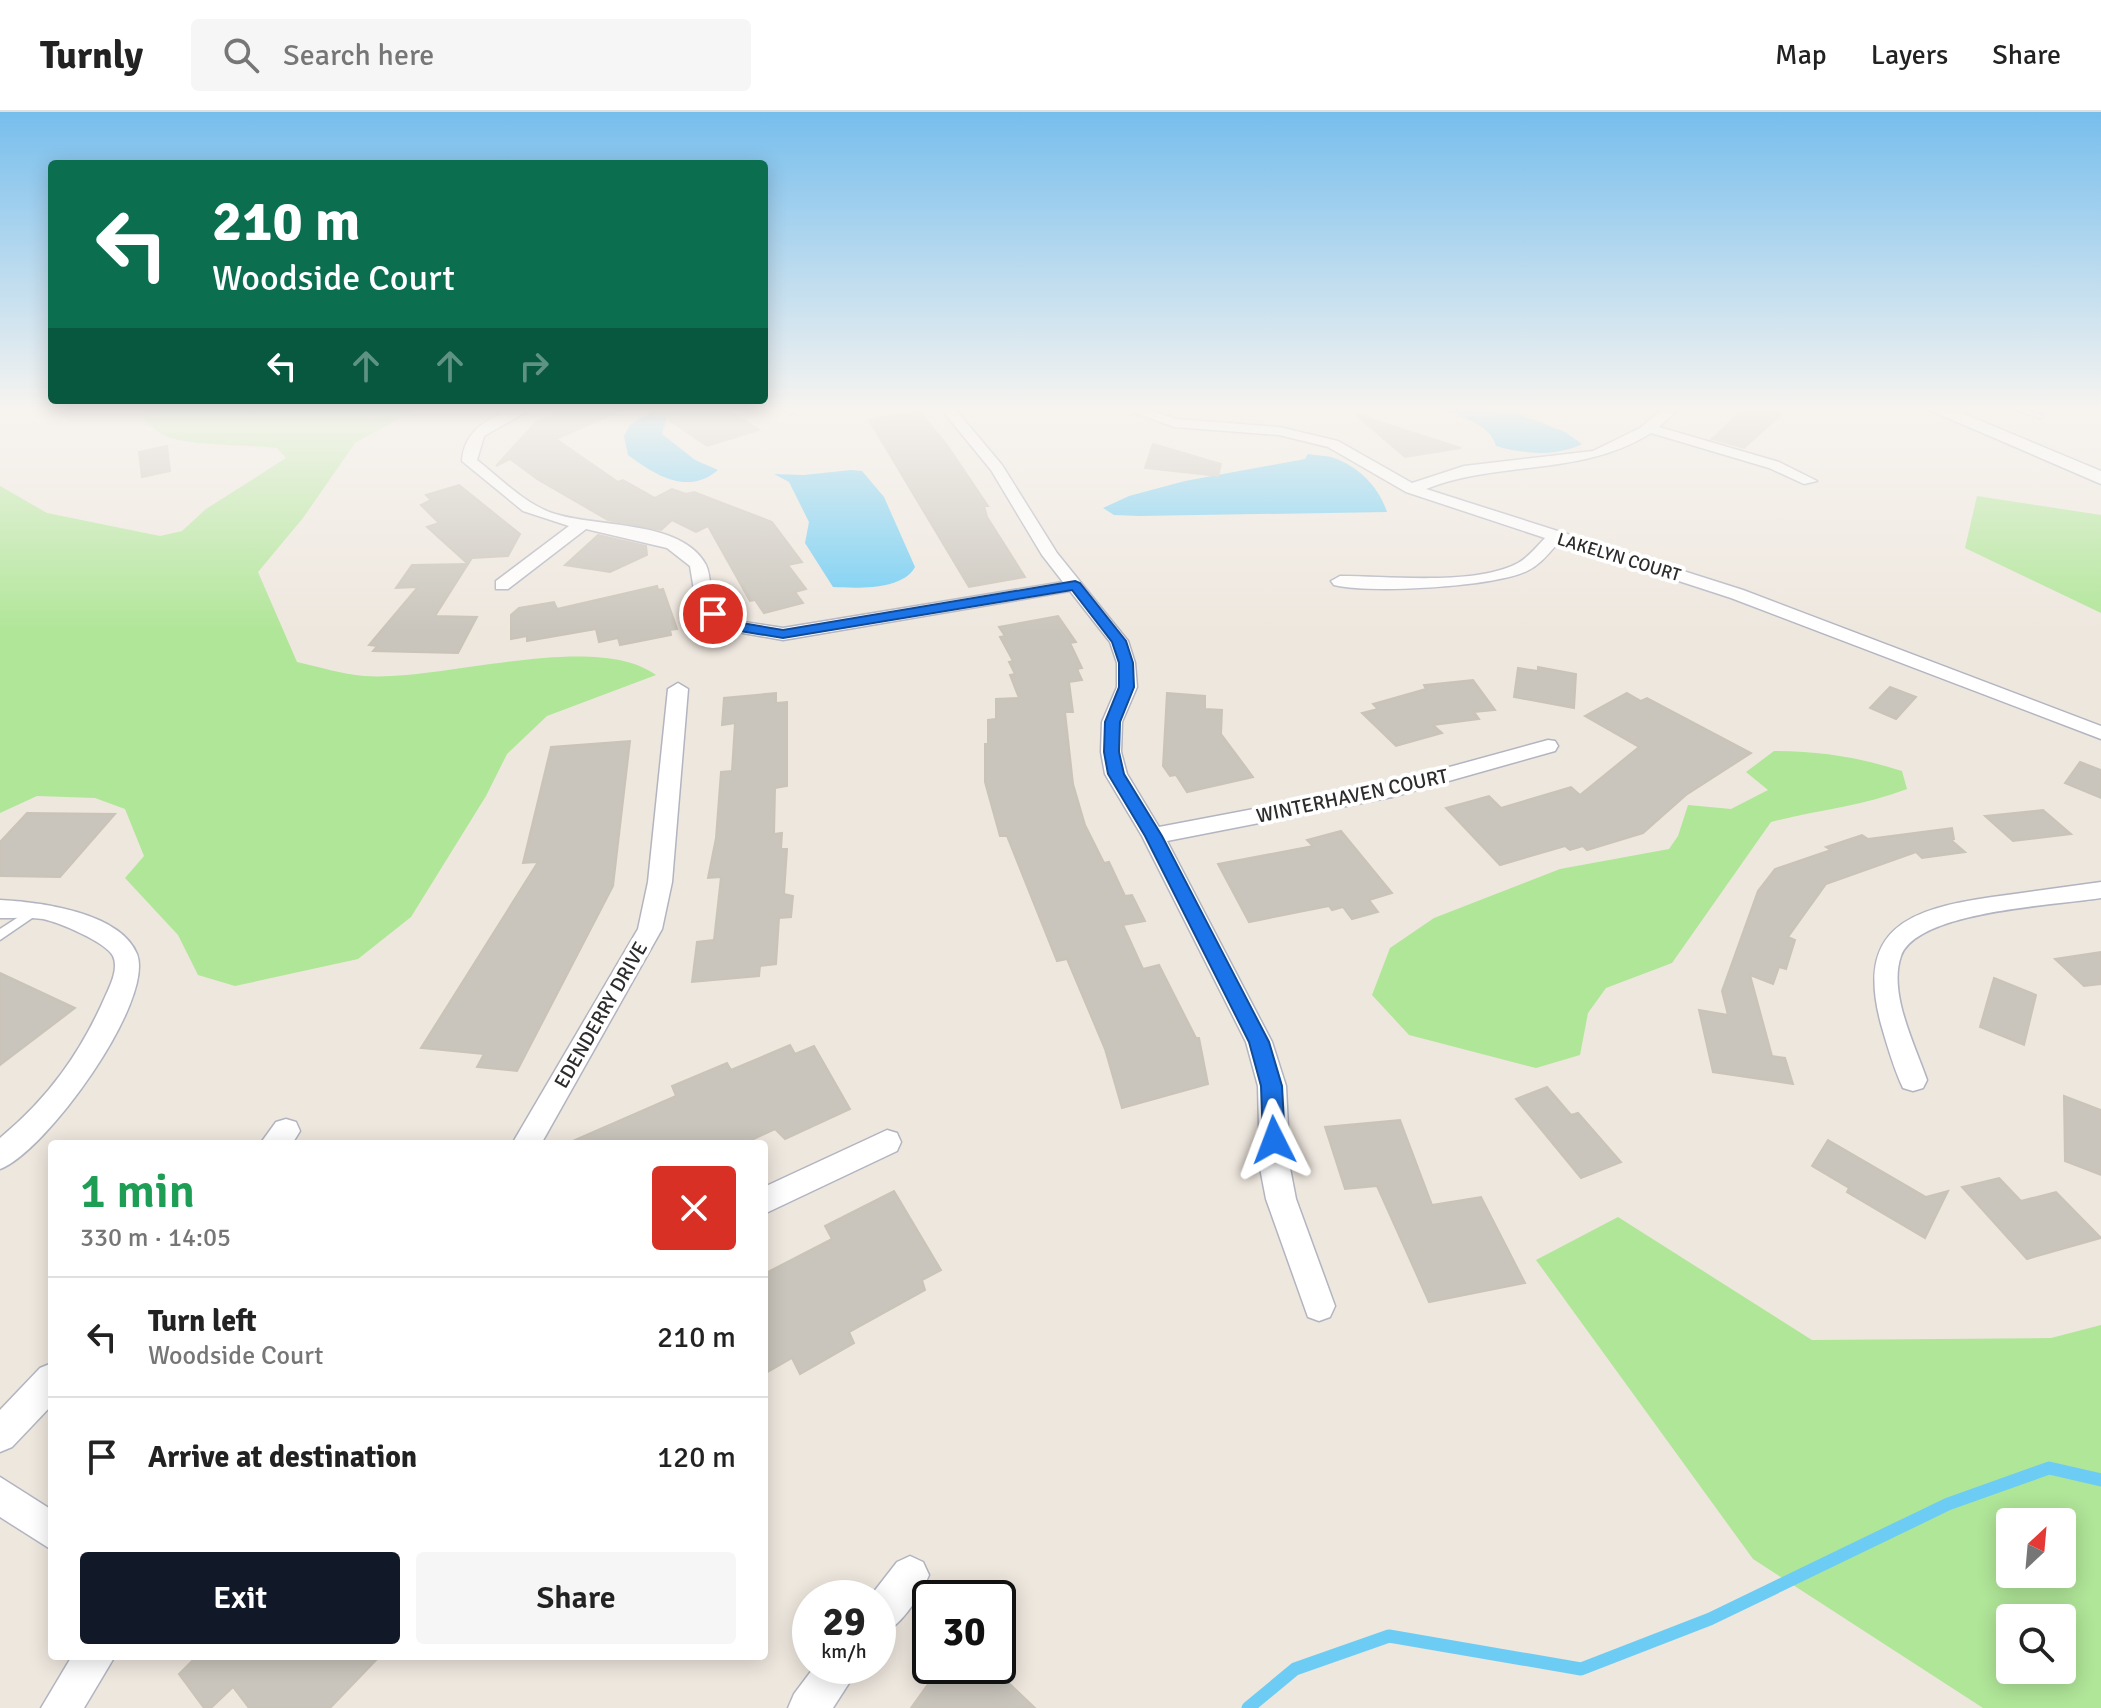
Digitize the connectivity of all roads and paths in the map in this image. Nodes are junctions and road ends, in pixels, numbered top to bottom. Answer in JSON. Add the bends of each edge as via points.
{"nodes":[{"id":1,"x":498,"y":483,"type":"edge"},
{"id":2,"x":1006,"y":483,"type":"edge"},
{"id":3,"x":1401,"y":483,"type":"edge"},
{"id":4,"x":1427,"y":483,"type":"edge"},
{"id":5,"x":1411,"y":489,"type":"junction"},
{"id":6,"x":581,"y":525,"type":"junction"},
{"id":7,"x":1555,"y":537,"type":"junction"},
{"id":8,"x":1340,"y":581,"type":"dead end"},
{"id":9,"x":502,"y":585,"type":"dead end"},
{"id":10,"x":1075,"y":585,"type":"junction"},
{"id":11,"x":678,"y":689,"type":"dead end"},
{"id":12,"x":2101,"y":733,"type":"edge"},
{"id":13,"x":1548,"y":746,"type":"dead end"},
{"id":14,"x":1153,"y":836,"type":"junction"},
{"id":15,"x":2101,"y":890,"type":"edge"},
{"id":16,"x":0,"y":909,"type":"edge"},
{"id":17,"x":34,"y":911,"type":"junction"},
{"id":18,"x":0,"y":935,"type":"edge"},
{"id":19,"x":1913,"y":1080,"type":"dead end"},
{"id":20,"x":528,"y":1140,"type":"edge"},
{"id":21,"x":887,"y":1142,"type":"dead end"},
{"id":22,"x":0,"y":1156,"type":"edge"},
{"id":23,"x":768,"y":1199,"type":"edge"},
{"id":24,"x":1319,"y":1306,"type":"dead end"},
{"id":25,"x":48,"y":1384,"type":"edge"},
{"id":26,"x":0,"y":1435,"type":"edge"},
{"id":27,"x":0,"y":1495,"type":"edge"},
{"id":28,"x":48,"y":1529,"type":"edge"},
{"id":29,"x":910,"y":1575,"type":"dead end"},
{"id":30,"x":896,"y":1593,"type":"edge"},
{"id":31,"x":92,"y":1660,"type":"edge"},
{"id":32,"x":826,"y":1684,"type":"edge"},
{"id":33,"x":61,"y":1708,"type":"edge"},
{"id":34,"x":808,"y":1708,"type":"edge"}],
"edges":[{"from":1,"to":6,"type":"street","via":[[529,508]]},
{"from":2,"to":10,"type":"street"},
{"from":3,"to":5,"type":"street","name":"LAKELYN COURT"},
{"from":4,"to":5,"type":"street"},
{"from":5,"to":7,"type":"street","name":"LAKELYN COURT"},
{"from":6,"to":9,"type":"street"},
{"from":6,"to":10,"type":"street","via":[[660,538],[683,548],[698,566],[703,604],[732,626],[783,634]]},
{"from":7,"to":8,"type":"street","via":[[1532,561],[1507,573]]},
{"from":7,"to":12,"type":"street","name":"LAKELYN COURT","via":[[1737,594]]},
{"from":10,"to":14,"type":"street","via":[[1119,641],[1126,663],[1127,687],[1112,722],[1111,752],[1116,774]]},
{"from":11,"to":20,"type":"street","name":"EDENDERRY DRIVE","via":[[660,882],[650,929]]},
{"from":13,"to":14,"type":"street","name":"WINTERHAVEN COURT","via":[[1392,790]]},
{"from":14,"to":24,"type":"street","via":[[1259,1042],[1272,1086],[1281,1199]]},
{"from":15,"to":19,"type":"street","via":[[1924,917],[1899,935],[1883,971]]},
{"from":16,"to":17,"type":"street"},
{"from":17,"to":18,"type":"lane"},
{"from":17,"to":22,"type":"street","via":[[48,911],[105,936],[123,948],[129,968],[97,1049],[78,1078]]},
{"from":21,"to":23,"type":"street"},
{"from":25,"to":26,"type":"street"},
{"from":27,"to":28,"type":"street"},
{"from":29,"to":30,"type":"street"},
{"from":31,"to":33,"type":"street"},
{"from":32,"to":34,"type":"street"}]}
